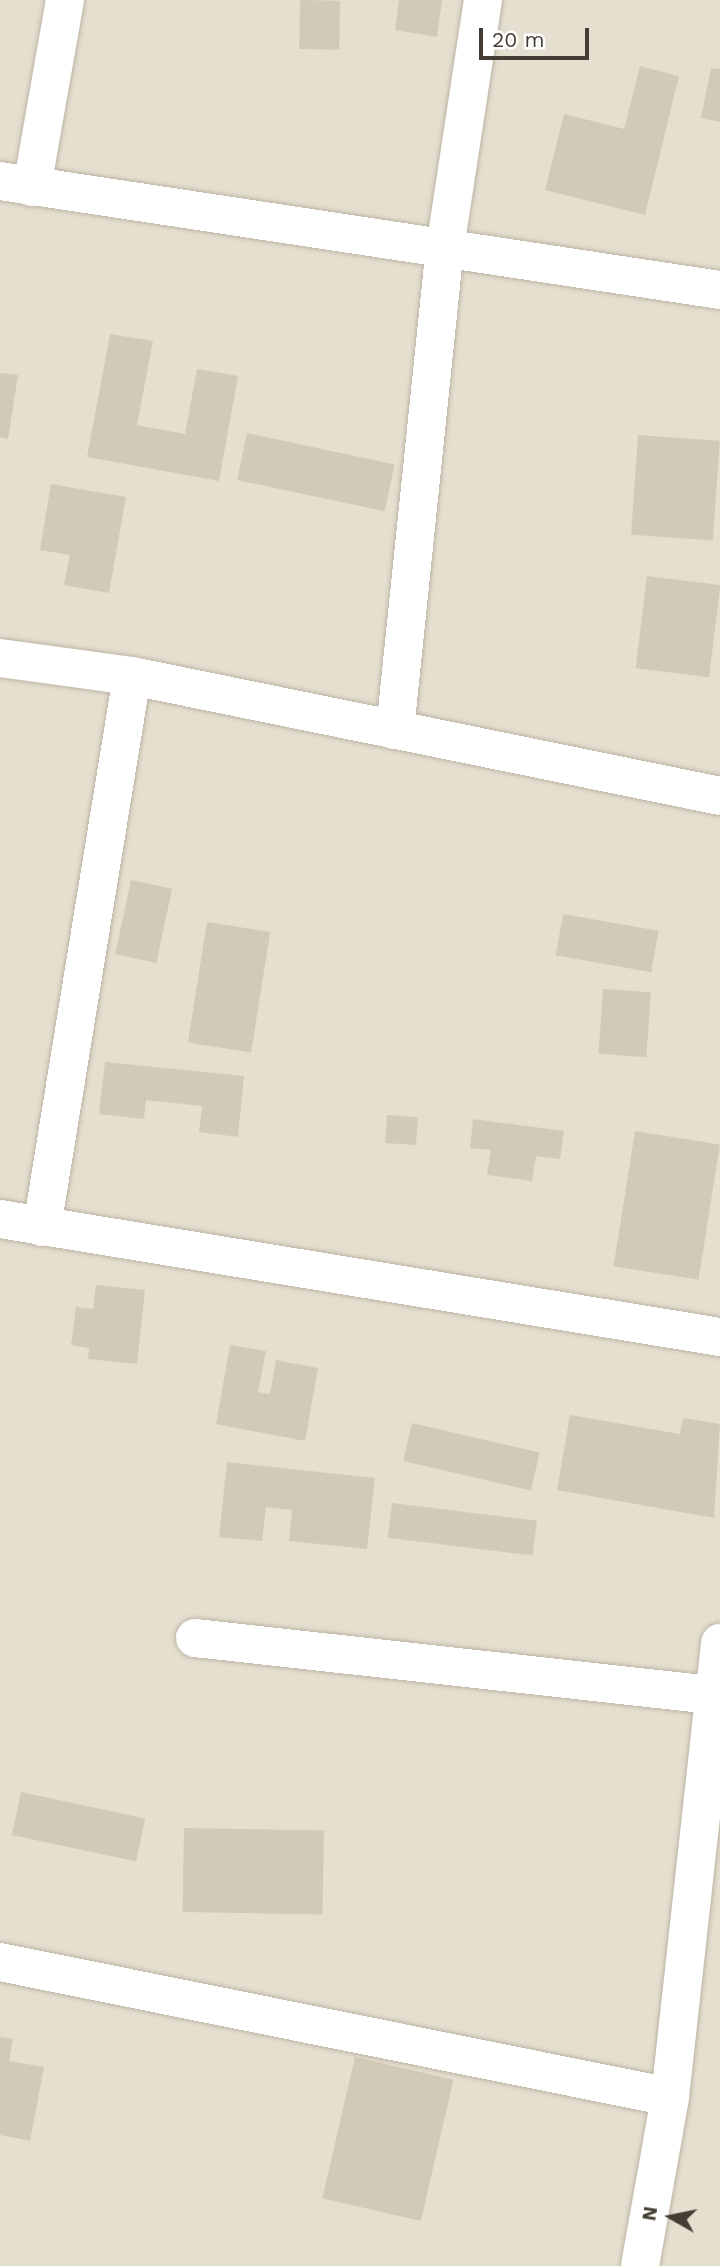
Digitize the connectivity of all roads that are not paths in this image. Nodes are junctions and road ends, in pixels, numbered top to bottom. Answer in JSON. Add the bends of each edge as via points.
{"nodes":[{"id":1,"x":65,"y":0,"type":"edge"},
{"id":2,"x":483,"y":0,"type":"edge"},
{"id":3,"x":16,"y":184,"type":"edge"},
{"id":4,"x":445,"y":248,"type":"junction"},
{"id":5,"x":720,"y":290,"type":"edge"},
{"id":6,"x":0,"y":657,"type":"edge"},
{"id":7,"x":132,"y":676,"type":"junction"},
{"id":8,"x":395,"y":730,"type":"junction"},
{"id":9,"x":720,"y":796,"type":"edge"},
{"id":10,"x":0,"y":1220,"type":"edge"},
{"id":11,"x":43,"y":1227,"type":"junction"},
{"id":12,"x":720,"y":1337,"type":"edge"},
{"id":13,"x":195,"y":1638,"type":"dead end"},
{"id":14,"x":720,"y":1643,"type":"edge"},
{"id":15,"x":711,"y":1695,"type":"junction"},
{"id":16,"x":0,"y":1962,"type":"edge"},
{"id":17,"x":670,"y":2097,"type":"junction"},
{"id":18,"x":640,"y":2266,"type":"edge"}],
"edges":[{"from":1,"to":3,"type":"street"},
{"from":2,"to":4,"type":"street"},
{"from":3,"to":4,"type":"street"},
{"from":4,"to":5,"type":"street"},
{"from":4,"to":8,"type":"street"},
{"from":6,"to":7,"type":"street"},
{"from":7,"to":8,"type":"street"},
{"from":7,"to":11,"type":"street"},
{"from":8,"to":9,"type":"street"},
{"from":10,"to":11,"type":"street"},
{"from":11,"to":12,"type":"street"},
{"from":13,"to":15,"type":"street"},
{"from":14,"to":15,"type":"street"},
{"from":15,"to":17,"type":"street"},
{"from":16,"to":17,"type":"street"},
{"from":17,"to":18,"type":"street"}]}
